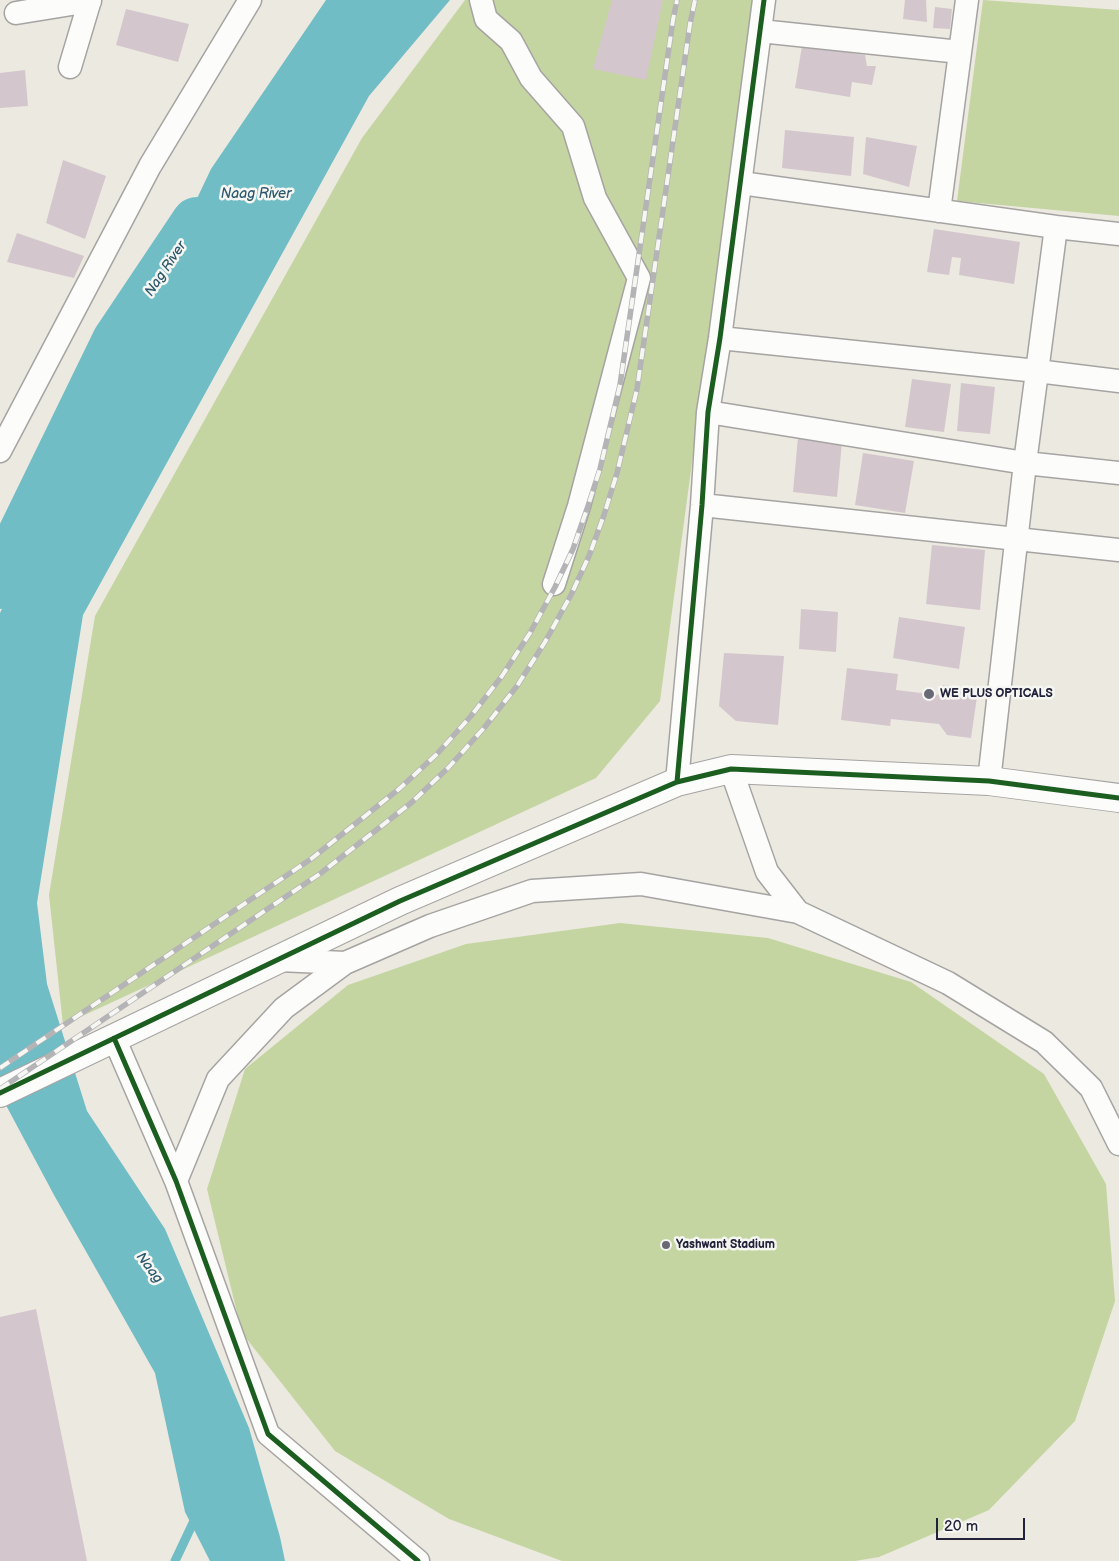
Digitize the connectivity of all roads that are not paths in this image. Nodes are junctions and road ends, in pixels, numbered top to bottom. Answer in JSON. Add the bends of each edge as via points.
{"nodes":[{"id":1,"x":90,"y":0,"type":"edge"},
{"id":2,"x":250,"y":0,"type":"edge"},
{"id":3,"x":481,"y":0,"type":"edge"},
{"id":4,"x":764,"y":0,"type":"edge"},
{"id":5,"x":967,"y":0,"type":"edge"},
{"id":6,"x":16,"y":14,"type":"dead end"},
{"id":7,"x":760,"y":31,"type":"junction"},
{"id":8,"x":960,"y":52,"type":"junction"},
{"id":9,"x":70,"y":67,"type":"dead end"},
{"id":10,"x":741,"y":183,"type":"junction"},
{"id":11,"x":939,"y":211,"type":"junction"},
{"id":12,"x":1056,"y":227,"type":"junction"},
{"id":13,"x":1119,"y":234,"type":"edge"},
{"id":14,"x":720,"y":338,"type":"junction"},
{"id":15,"x":1037,"y":371,"type":"junction"},
{"id":16,"x":1119,"y":381,"type":"edge"},
{"id":17,"x":708,"y":412,"type":"junction"},
{"id":18,"x":0,"y":450,"type":"edge"},
{"id":19,"x":1025,"y":463,"type":"junction"},
{"id":20,"x":1119,"y":473,"type":"edge"},
{"id":21,"x":702,"y":505,"type":"junction"},
{"id":22,"x":1017,"y":539,"type":"junction"},
{"id":23,"x":1119,"y":550,"type":"edge"},
{"id":24,"x":554,"y":584,"type":"dead end"},
{"id":25,"x":731,"y":770,"type":"junction"},
{"id":26,"x":989,"y":781,"type":"junction"},
{"id":27,"x":677,"y":782,"type":"junction"},
{"id":28,"x":1119,"y":798,"type":"edge"},
{"id":29,"x":798,"y":912,"type":"junction"},
{"id":30,"x":279,"y":960,"type":"junction"},
{"id":31,"x":345,"y":963,"type":"junction"},
{"id":32,"x":104,"y":1043,"type":"junction"},
{"id":33,"x":0,"y":1092,"type":"edge"},
{"id":34,"x":1119,"y":1144,"type":"edge"},
{"id":35,"x":176,"y":1181,"type":"junction"},
{"id":36,"x":418,"y":1561,"type":"edge"}],
"edges":[{"from":1,"to":6,"type":"street"},
{"from":1,"to":9,"type":"street"},
{"from":2,"to":18,"type":"street","via":[[150,166]]},
{"from":3,"to":24,"type":"street","via":[[486,19],[511,42],[531,78],[573,126],[595,198],[639,278],[579,506]]},
{"from":4,"to":7,"type":"street"},
{"from":5,"to":8,"type":"street"},
{"from":7,"to":8,"type":"street"},
{"from":7,"to":10,"type":"street"},
{"from":8,"to":11,"type":"street"},
{"from":10,"to":11,"type":"street"},
{"from":10,"to":14,"type":"street"},
{"from":11,"to":12,"type":"street"},
{"from":12,"to":13,"type":"street"},
{"from":12,"to":15,"type":"street"},
{"from":14,"to":15,"type":"street"},
{"from":14,"to":17,"type":"street"},
{"from":15,"to":16,"type":"street"},
{"from":15,"to":19,"type":"street"},
{"from":17,"to":19,"type":"street"},
{"from":17,"to":21,"type":"street"},
{"from":19,"to":20,"type":"street"},
{"from":19,"to":22,"type":"street"},
{"from":21,"to":22,"type":"street"},
{"from":21,"to":27,"type":"street"},
{"from":22,"to":23,"type":"street"},
{"from":22,"to":26,"type":"street"},
{"from":25,"to":26,"type":"street"},
{"from":25,"to":27,"type":"street"},
{"from":25,"to":29,"type":"street","via":[[767,872]]},
{"from":26,"to":28,"type":"street"},
{"from":27,"to":30,"type":"street","via":[[400,902]]},
{"from":29,"to":31,"type":"street","via":[[641,884],[532,891],[430,926]]},
{"from":29,"to":34,"type":"street","via":[[948,983],[1044,1042],[1091,1088]]},
{"from":30,"to":31,"type":"street"},
{"from":30,"to":32,"type":"street"},
{"from":31,"to":35,"type":"street","via":[[284,1008],[218,1079]]},
{"from":32,"to":33,"type":"street"},
{"from":32,"to":35,"type":"street"},
{"from":35,"to":36,"type":"street","via":[[268,1434]]}]}
